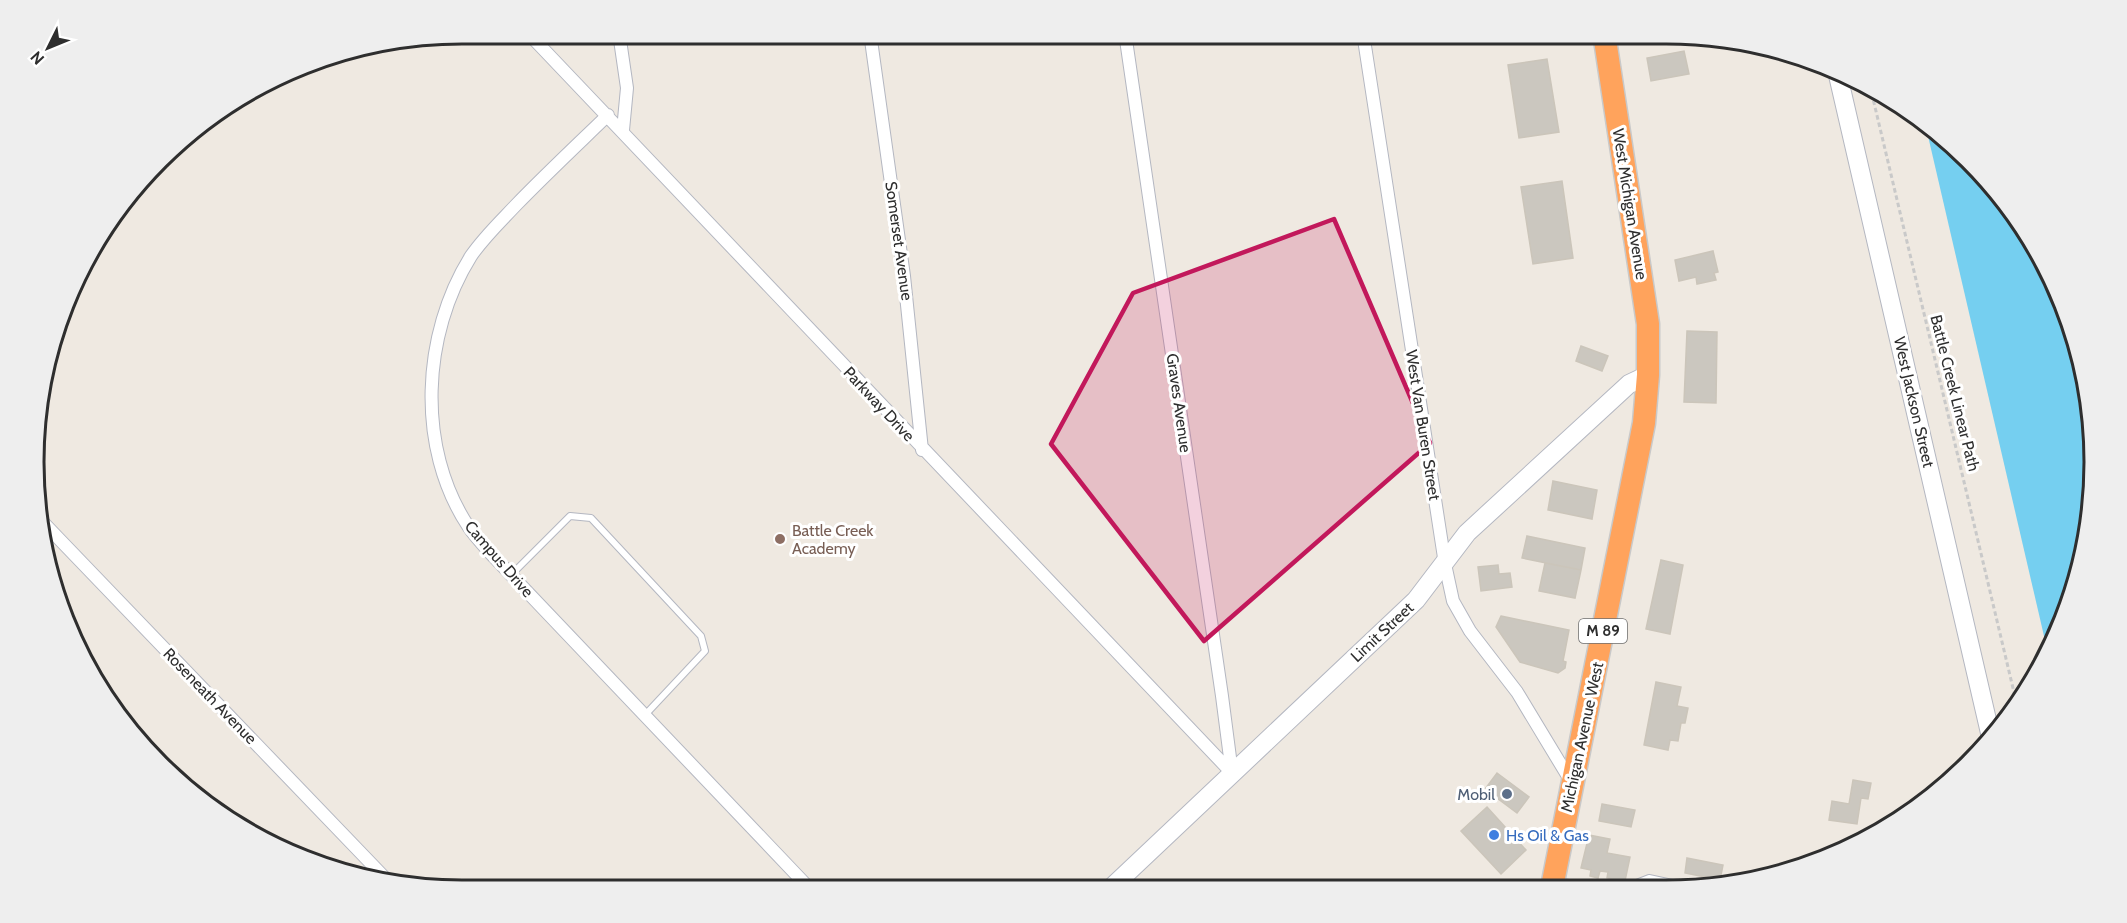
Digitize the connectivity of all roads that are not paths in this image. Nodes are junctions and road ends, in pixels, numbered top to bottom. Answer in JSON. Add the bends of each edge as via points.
{"nodes":[{"id":1,"x":539,"y":44,"type":"edge"},
{"id":2,"x":621,"y":44,"type":"edge"},
{"id":3,"x":872,"y":44,"type":"edge"},
{"id":4,"x":1127,"y":44,"type":"edge"},
{"id":5,"x":1365,"y":44,"type":"edge"},
{"id":6,"x":1606,"y":44,"type":"edge"},
{"id":7,"x":1840,"y":82,"type":"edge"},
{"id":8,"x":608,"y":115,"type":"junction"},
{"id":9,"x":623,"y":130,"type":"junction"},
{"id":10,"x":1648,"y":375,"type":"junction"},
{"id":11,"x":922,"y":450,"type":"junction"},
{"id":12,"x":49,"y":529,"type":"edge"},
{"id":13,"x":1445,"y":564,"type":"junction"},
{"id":14,"x":511,"y":575,"type":"junction"},
{"id":15,"x":644,"y":715,"type":"junction"},
{"id":16,"x":1988,"y":727,"type":"edge"},
{"id":17,"x":1232,"y":773,"type":"junction"},
{"id":18,"x":1572,"y":783,"type":"junction"},
{"id":19,"x":378,"y":871,"type":"edge"},
{"id":20,"x":801,"y":880,"type":"edge"},
{"id":21,"x":1119,"y":880,"type":"edge"},
{"id":22,"x":1554,"y":880,"type":"edge"},
{"id":23,"x":1643,"y":880,"type":"edge"},
{"id":24,"x":1658,"y":880,"type":"edge"}],
"edges":[{"from":1,"to":8,"type":"street","name":"Parkway Drive"},
{"from":2,"to":9,"type":"street","via":[[627,88]]},
{"from":3,"to":11,"type":"street","name":"Somerset Avenue","via":[[904,276]]},
{"from":4,"to":17,"type":"street","name":"Graves Avenue"},
{"from":5,"to":13,"type":"street","name":"West Van Buren Street"},
{"from":6,"to":10,"type":"highway","name":"West Michigan Avenue","number":"M 89","via":[[1648,324]]},
{"from":7,"to":16,"type":"street","name":"West Jackson Street"},
{"from":8,"to":9,"type":"street","name":"Parkway Drive"},
{"from":8,"to":14,"type":"street","name":"Campus Drive","via":[[499,222],[472,255],[452,294],[440,331],[433,369],[436,448],[448,487],[468,526]]},
{"from":9,"to":11,"type":"street","name":"Parkway Drive"},
{"from":10,"to":13,"type":"street","name":"Limit Street","via":[[1629,384],[1467,533]]},
{"from":10,"to":18,"type":"highway","name":"Michigan Avenue West","number":"M 89","via":[[1644,423]]},
{"from":11,"to":17,"type":"street","name":"Parkway Drive"},
{"from":12,"to":19,"type":"street","name":"Roseneath Avenue"},
{"from":13,"to":17,"type":"street","name":"Limit Street","via":[[1416,600]]},
{"from":13,"to":18,"type":"street","name":"West Van Buren Street","via":[[1453,601],[1470,631],[1517,692]]},
{"from":14,"to":15,"type":"street","name":"Campus Drive"},
{"from":14,"to":15,"type":"lane","via":[[570,516],[591,518],[701,636],[705,651]]},
{"from":15,"to":20,"type":"street","name":"Campus Drive"},
{"from":17,"to":21,"type":"street","name":"Limit Street"},
{"from":18,"to":22,"type":"highway","name":"Michigan Avenue West","number":"M 89"},
{"from":23,"to":24,"type":"lane"}]}
